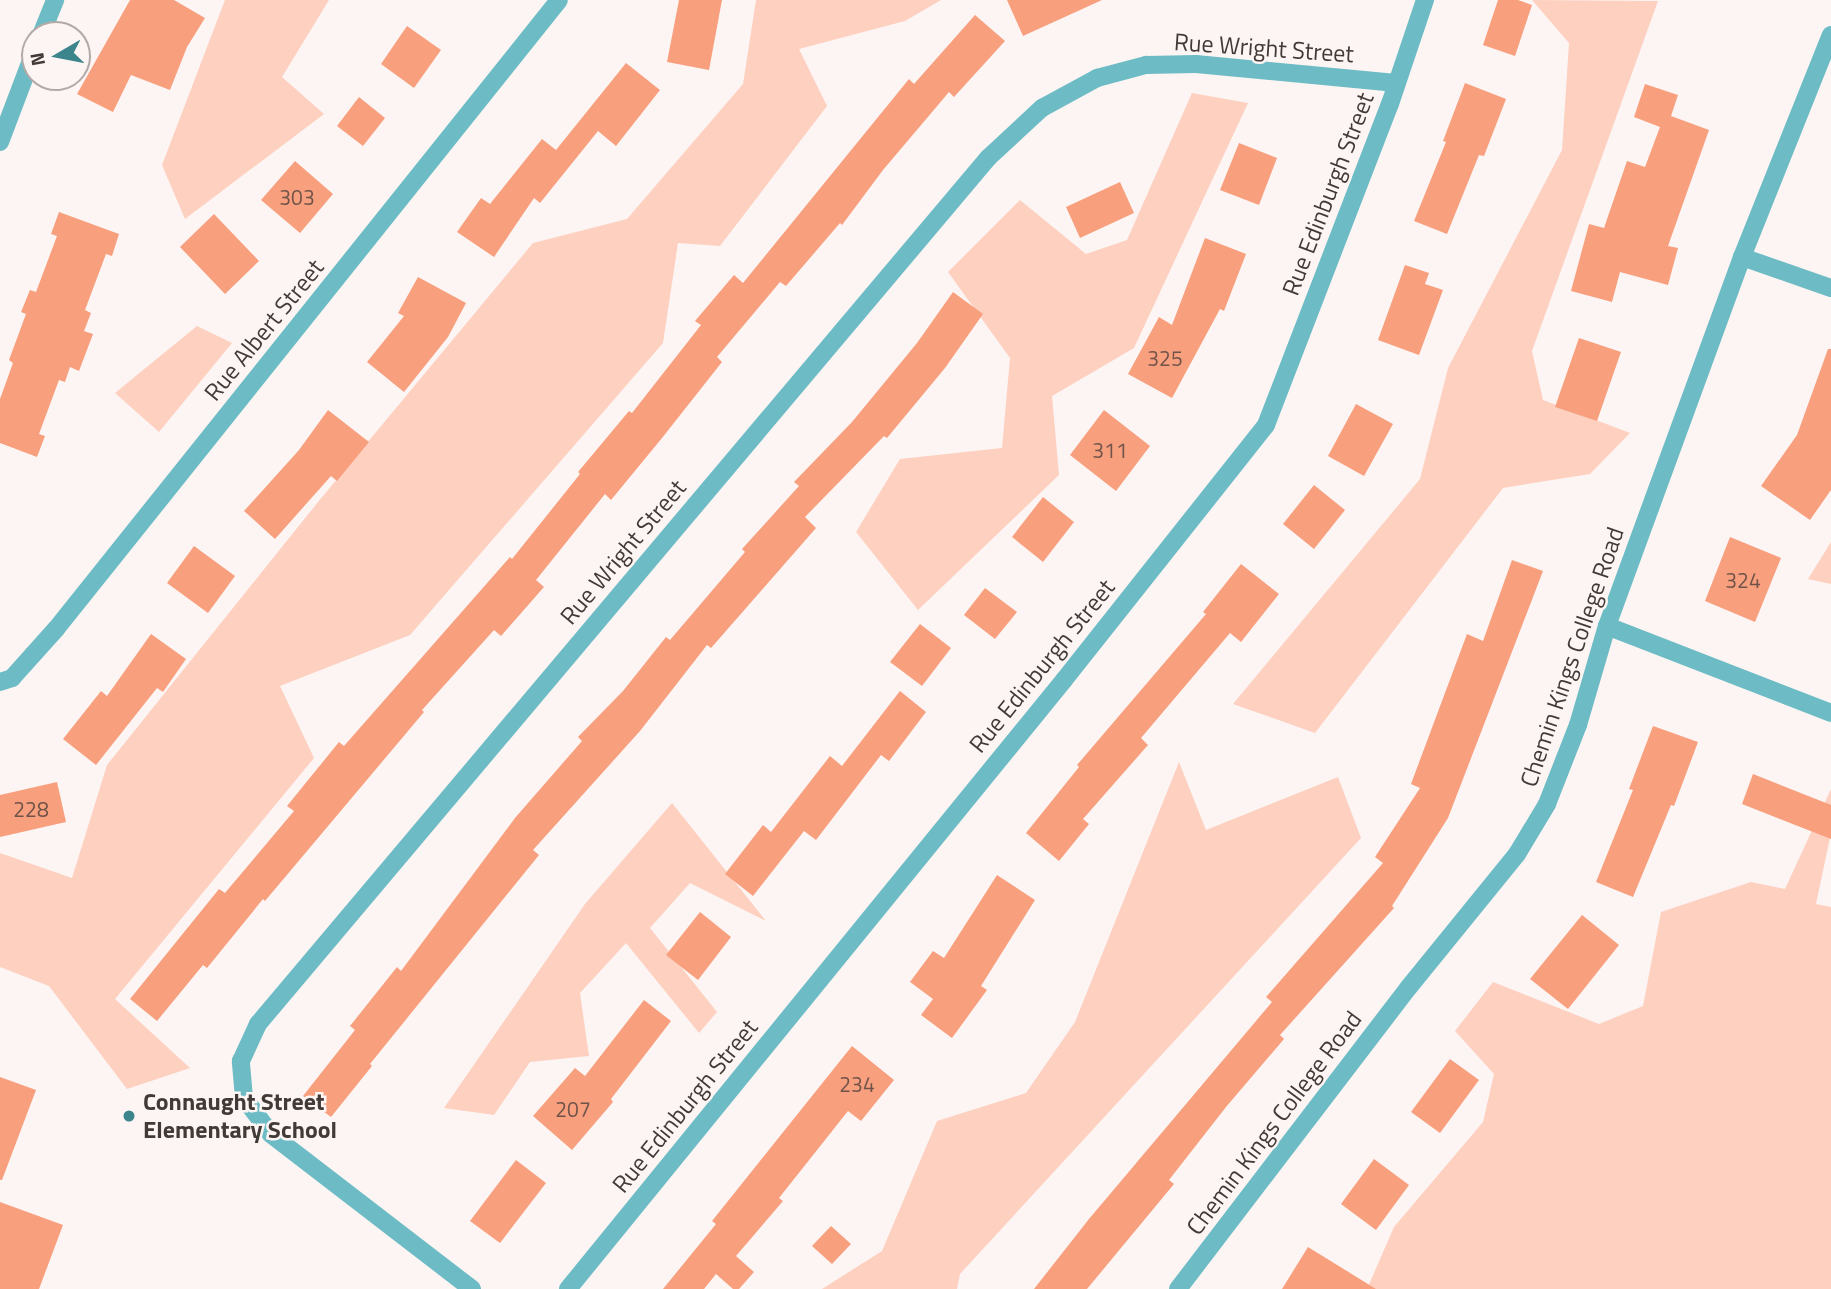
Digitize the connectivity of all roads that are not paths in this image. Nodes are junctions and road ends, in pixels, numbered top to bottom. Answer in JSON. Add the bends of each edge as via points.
{"nodes":[{"id":1,"x":55,"y":0,"type":"edge"},
{"id":2,"x":559,"y":0,"type":"edge"},
{"id":3,"x":1425,"y":0,"type":"edge"},
{"id":4,"x":47,"y":21,"type":"edge"},
{"id":5,"x":1831,"y":35,"type":"edge"},
{"id":6,"x":21,"y":76,"type":"edge"},
{"id":7,"x":1396,"y":83,"type":"junction"},
{"id":8,"x":6,"y":104,"type":"edge"},
{"id":9,"x":0,"y":142,"type":"edge"},
{"id":10,"x":1742,"y":257,"type":"junction"},
{"id":11,"x":1831,"y":288,"type":"edge"},
{"id":12,"x":1606,"y":626,"type":"junction"},
{"id":13,"x":0,"y":682,"type":"edge"},
{"id":14,"x":1831,"y":713,"type":"edge"},
{"id":15,"x":472,"y":1289,"type":"edge"},
{"id":16,"x":568,"y":1289,"type":"edge"},
{"id":17,"x":1178,"y":1289,"type":"edge"}],
"edges":[{"from":1,"to":4,"type":"street"},
{"from":2,"to":13,"type":"street","name":"Rue Albert Street","via":[[56,629],[12,678]]},
{"from":3,"to":7,"type":"street","name":"Rue Edinburgh Street"},
{"from":5,"to":10,"type":"street","name":"Chemin Kings College Road"},
{"from":6,"to":8,"type":"street"},
{"from":7,"to":15,"type":"street","name":"Rue Wright Street","via":[[1196,64],[1146,65],[1097,78],[1042,108],[988,158],[258,1024],[241,1060],[244,1098],[271,1134]]},
{"from":7,"to":16,"type":"street","name":"Rue Edinburgh Street","via":[[1266,425]]},
{"from":8,"to":9,"type":"street"},
{"from":10,"to":11,"type":"street"},
{"from":10,"to":12,"type":"street","name":"Chemin Kings College Road"},
{"from":12,"to":14,"type":"street"},
{"from":12,"to":17,"type":"street","name":"Chemin Kings College Road","via":[[1573,737],[1547,804],[1517,853]]}]}
